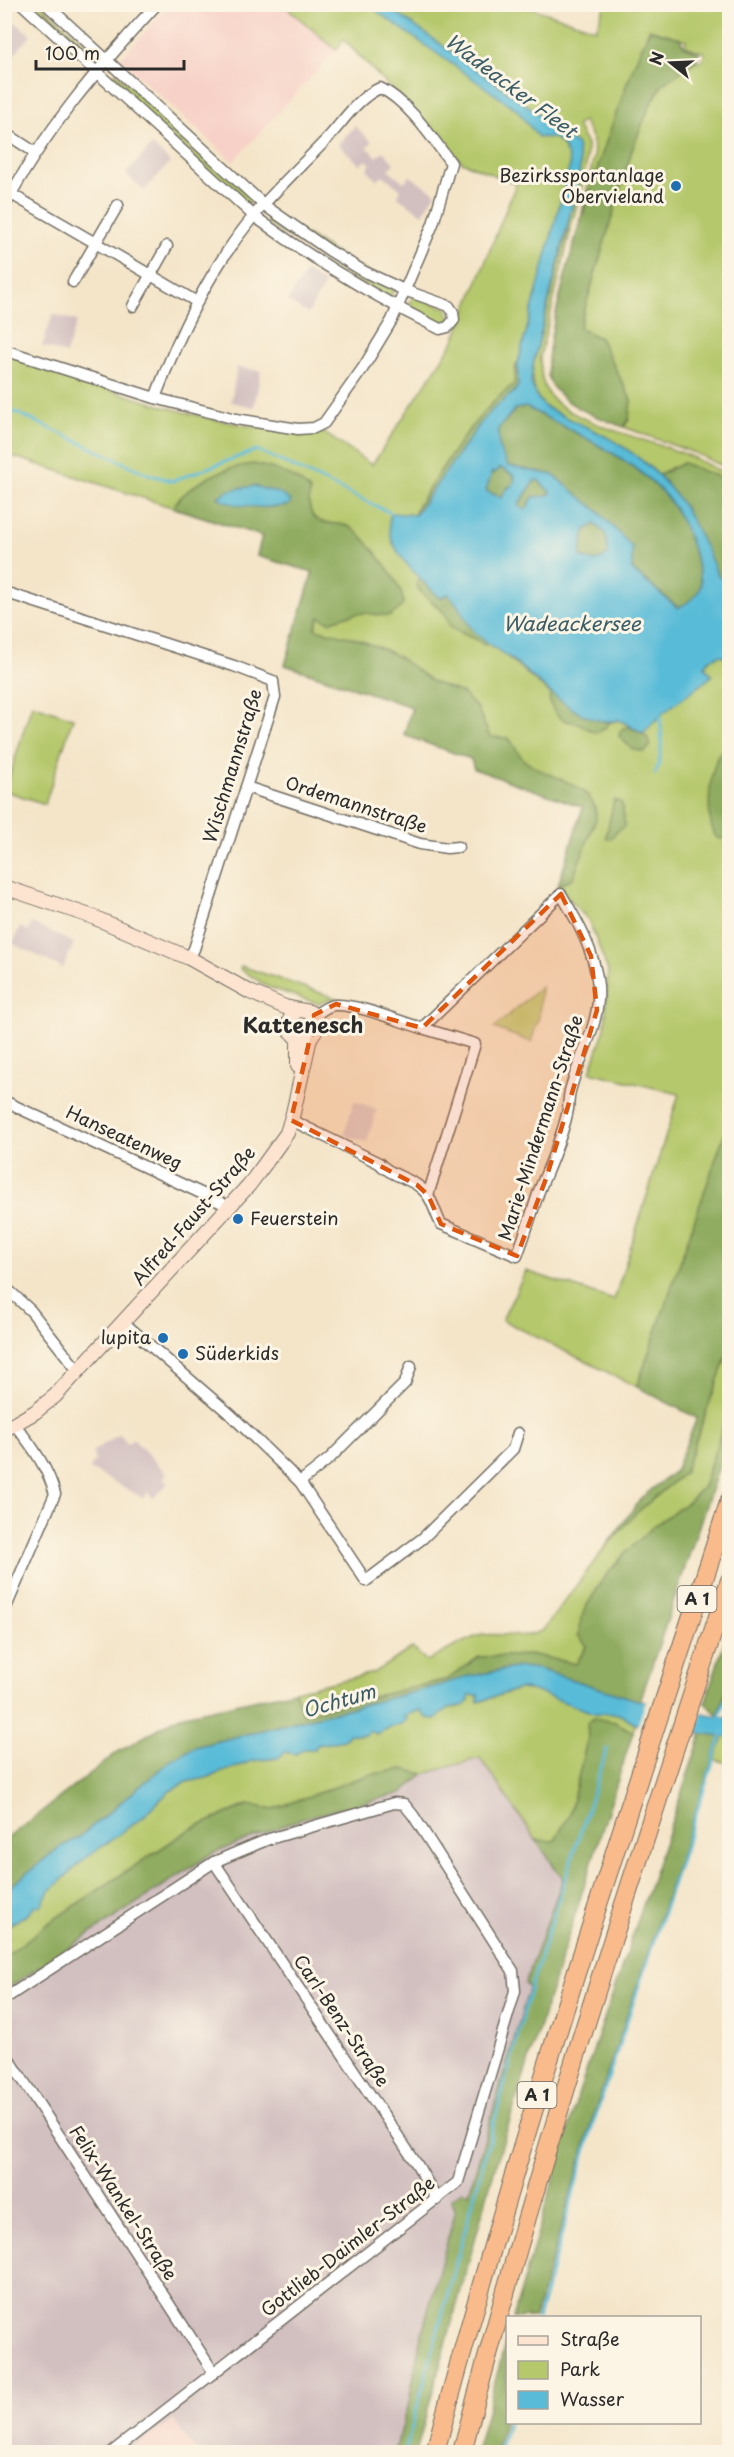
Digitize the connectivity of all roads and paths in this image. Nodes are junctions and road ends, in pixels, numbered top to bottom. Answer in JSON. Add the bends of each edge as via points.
{"nodes":[{"id":1,"x":22,"y":4,"type":"edge"},
{"id":2,"x":46,"y":4,"type":"edge"},
{"id":3,"x":157,"y":4,"type":"edge"},
{"id":4,"x":106,"y":60,"type":"junction"},
{"id":5,"x":96,"y":72,"type":"junction"},
{"id":6,"x":4,"y":132,"type":"edge"},
{"id":7,"x":36,"y":153,"type":"junction"},
{"id":8,"x":11,"y":194,"type":"junction"},
{"id":9,"x":118,"y":205,"type":"dead end"},
{"id":10,"x":264,"y":205,"type":"junction"},
{"id":11,"x":4,"y":207,"type":"edge"},
{"id":12,"x":254,"y":216,"type":"junction"},
{"id":13,"x":96,"y":243,"type":"junction"},
{"id":14,"x":167,"y":246,"type":"dead end"},
{"id":15,"x":150,"y":276,"type":"junction"},
{"id":16,"x":73,"y":282,"type":"dead end"},
{"id":17,"x":404,"y":290,"type":"junction"},
{"id":18,"x":197,"y":302,"type":"junction"},
{"id":19,"x":397,"y":305,"type":"junction"},
{"id":20,"x":133,"y":306,"type":"dead end"},
{"id":21,"x":4,"y":350,"type":"edge"},
{"id":22,"x":155,"y":398,"type":"junction"},
{"id":23,"x":4,"y":592,"type":"edge"},
{"id":24,"x":246,"y":787,"type":"junction"},
{"id":25,"x":458,"y":847,"type":"dead end"},
{"id":26,"x":4,"y":886,"type":"edge"},
{"id":27,"x":189,"y":958,"type":"junction"},
{"id":28,"x":250,"y":992,"type":"junction"},
{"id":29,"x":299,"y":1011,"type":"junction"},
{"id":30,"x":314,"y":1015,"type":"junction"},
{"id":31,"x":289,"y":1022,"type":"junction"},
{"id":32,"x":422,"y":1028,"type":"junction"},
{"id":33,"x":304,"y":1038,"type":"junction"},
{"id":34,"x":4,"y":1101,"type":"edge"},
{"id":35,"x":291,"y":1120,"type":"junction"},
{"id":36,"x":428,"y":1195,"type":"junction"},
{"id":37,"x":228,"y":1208,"type":"junction"},
{"id":38,"x":4,"y":1286,"type":"edge"},
{"id":39,"x":124,"y":1323,"type":"junction"},
{"id":40,"x":411,"y":1366,"type":"dead end"},
{"id":41,"x":79,"y":1372,"type":"junction"},
{"id":42,"x":9,"y":1427,"type":"edge"},
{"id":43,"x":518,"y":1433,"type":"dead end"},
{"id":44,"x":300,"y":1482,"type":"junction"},
{"id":45,"x":729,"y":1500,"type":"edge"},
{"id":46,"x":729,"y":1580,"type":"edge"},
{"id":47,"x":4,"y":1612,"type":"edge"},
{"id":48,"x":214,"y":1862,"type":"junction"},
{"id":49,"x":4,"y":1999,"type":"edge"},
{"id":50,"x":4,"y":2051,"type":"edge"},
{"id":51,"x":437,"y":2200,"type":"junction"},
{"id":52,"x":214,"y":2373,"type":"junction"},
{"id":53,"x":112,"y":2452,"type":"edge"},
{"id":54,"x":435,"y":2452,"type":"edge"},
{"id":55,"x":462,"y":2452,"type":"edge"}],
"edges":[{"from":1,"to":5,"type":"street"},
{"from":2,"to":4,"type":"street"},
{"from":3,"to":4,"type":"street"},
{"from":4,"to":5,"type":"street"},
{"from":4,"to":10,"type":"street"},
{"from":5,"to":7,"type":"street"},
{"from":5,"to":12,"type":"street"},
{"from":6,"to":7,"type":"street"},
{"from":7,"to":8,"type":"street"},
{"from":8,"to":11,"type":"street"},
{"from":8,"to":13,"type":"street"},
{"from":9,"to":13,"type":"street"},
{"from":10,"to":12,"type":"street"},
{"from":10,"to":17,"type":"street","via":[[330,251]]},
{"from":10,"to":17,"type":"street","via":[[365,94],[380,88],[391,93],[451,163],[433,224]]},
{"from":12,"to":18,"type":"street","via":[[223,256]]},
{"from":12,"to":19,"type":"street","via":[[324,265]]},
{"from":13,"to":15,"type":"street"},
{"from":13,"to":16,"type":"street"},
{"from":14,"to":15,"type":"street"},
{"from":15,"to":18,"type":"street"},
{"from":15,"to":20,"type":"street"},
{"from":17,"to":19,"type":"street"},
{"from":17,"to":19,"type":"street","via":[[449,306],[454,320],[440,329]]},
{"from":18,"to":22,"type":"street"},
{"from":19,"to":22,"type":"street","via":[[363,368],[324,423],[314,428],[236,419]]},
{"from":21,"to":22,"type":"street"},
{"from":23,"to":24,"type":"street","name":"Wischmannstraße","via":[[273,681],[275,697]]},
{"from":24,"to":25,"type":"street","name":"Ordemannstraße","via":[[420,844]]},
{"from":24,"to":27,"type":"street","name":"Wischmannstraße"},
{"from":26,"to":27,"type":"street","name":"Alfred-Faust-Straße","via":[[93,917]]},
{"from":27,"to":28,"type":"street","name":"Alfred-Faust-Straße"},
{"from":28,"to":29,"type":"street","name":"Alfred-Faust-Straße"},
{"from":28,"to":31,"type":"street","name":"Alfred-Faust-Straße"},
{"from":29,"to":30,"type":"street","name":"Alfred-Faust-Straße"},
{"from":29,"to":31,"type":"street"},
{"from":30,"to":32,"type":"street","via":[[336,1004]]},
{"from":30,"to":33,"type":"street","name":"Alfred-Faust-Straße","via":[[317,1028]]},
{"from":31,"to":33,"type":"street","name":"Alfred-Faust-Straße","via":[[289,1030]]},
{"from":32,"to":36,"type":"street","via":[[475,1044]]},
{"from":32,"to":36,"type":"street","name":"Marie-Mindermann-Straße","via":[[561,894],[591,956],[598,988],[597,1010],[547,1176],[517,1256],[441,1224]]},
{"from":33,"to":35,"type":"street","name":"Alfred-Faust-Straße"},
{"from":34,"to":37,"type":"street","name":"Hanseatenweg"},
{"from":35,"to":36,"type":"street","via":[[379,1163]]},
{"from":35,"to":37,"type":"street","name":"Alfred-Faust-Straße","via":[[264,1165]]},
{"from":37,"to":39,"type":"street","name":"Alfred-Faust-Straße"},
{"from":38,"to":41,"type":"street","via":[[31,1311]]},
{"from":39,"to":41,"type":"street","name":"Alfred-Faust-Straße"},
{"from":39,"to":44,"type":"street","via":[[231,1415]]},
{"from":40,"to":44,"type":"street","via":[[405,1383],[329,1459]]},
{"from":41,"to":42,"type":"street","name":"Alfred-Faust-Straße","via":[[55,1396]]},
{"from":42,"to":47,"type":"street","via":[[44,1465],[55,1494]]},
{"from":43,"to":44,"type":"street","via":[[513,1449],[423,1538],[366,1581]]},
{"from":45,"to":54,"type":"highway","number":"A 1","via":[[538,2090]]},
{"from":46,"to":55,"type":"highway","number":"A 1","via":[[564,2093]]},
{"from":48,"to":49,"type":"street"},
{"from":48,"to":51,"type":"street","name":"Carl-Benz-Straße"},
{"from":48,"to":51,"type":"street","name":"Gottlieb-Daimler-Straße","via":[[270,1839],[394,1803],[404,1804],[427,1836],[513,1971],[515,1991],[458,2182]]},
{"from":50,"to":52,"type":"street","name":"Felix-Wankel-Straße"},
{"from":51,"to":52,"type":"street","name":"Gottlieb-Daimler-Straße"},
{"from":52,"to":53,"type":"street","name":"Gottlieb-Daimler-Straße"}]}
